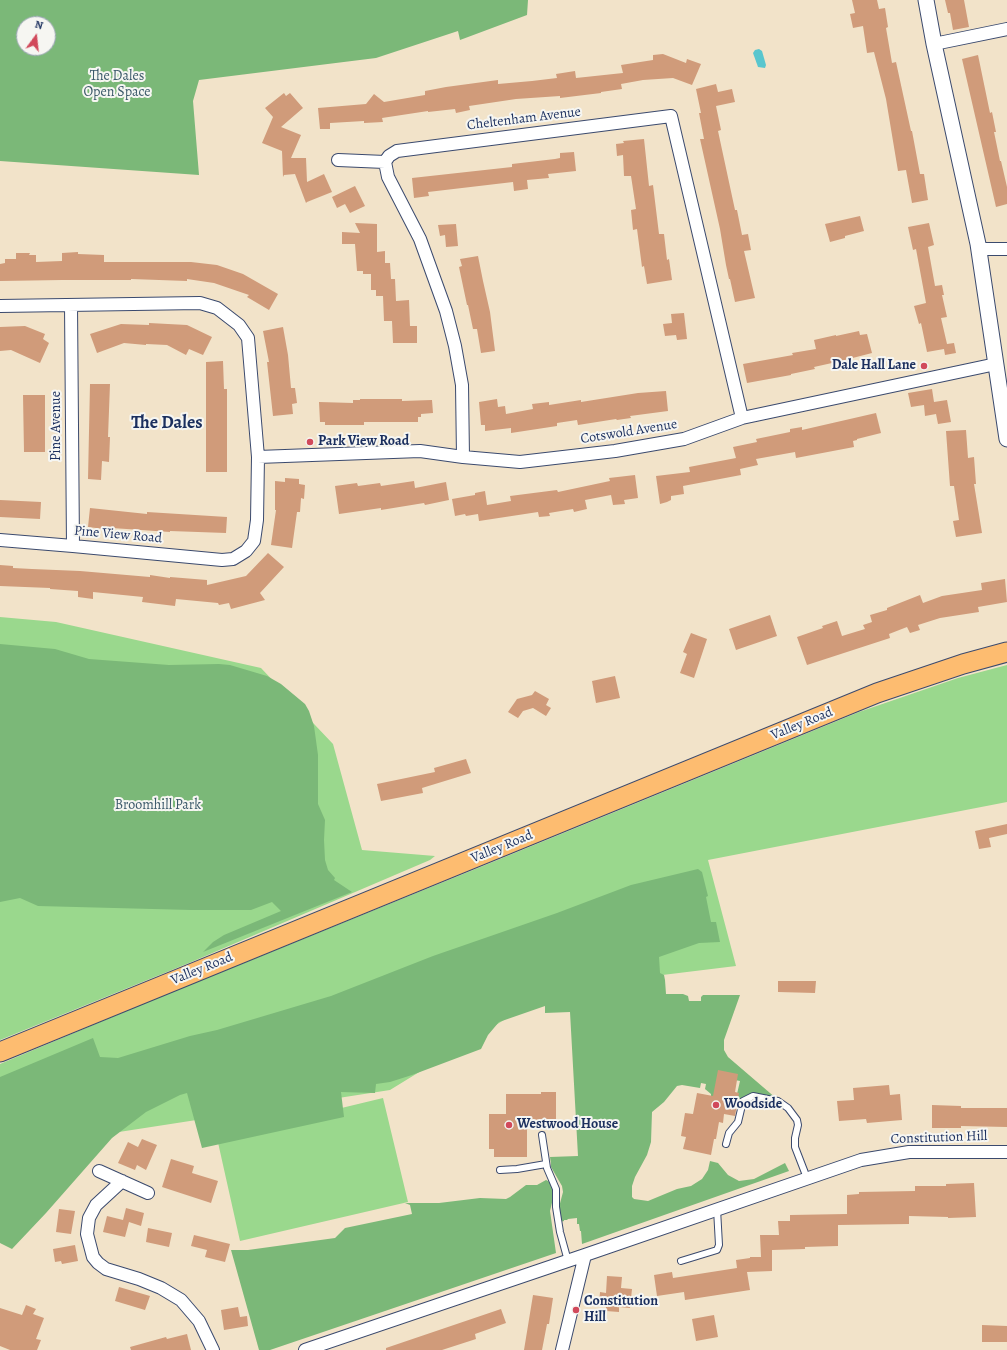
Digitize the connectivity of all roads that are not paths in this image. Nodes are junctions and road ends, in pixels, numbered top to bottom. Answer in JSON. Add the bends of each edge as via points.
{"nodes":[{"id":1,"x":926,"y":0,"type":"edge"},
{"id":2,"x":1007,"y":28,"type":"edge"},
{"id":3,"x":934,"y":44,"type":"junction"},
{"id":4,"x":338,"y":160,"type":"dead end"},
{"id":5,"x":385,"y":162,"type":"junction"},
{"id":6,"x":979,"y":249,"type":"junction"},
{"id":7,"x":1007,"y":249,"type":"edge"},
{"id":8,"x":71,"y":305,"type":"junction"},
{"id":9,"x":0,"y":306,"type":"edge"},
{"id":10,"x":996,"y":364,"type":"junction"},
{"id":11,"x":742,"y":418,"type":"junction"},
{"id":12,"x":1007,"y":439,"type":"edge"},
{"id":13,"x":258,"y":457,"type":"junction"},
{"id":14,"x":463,"y":457,"type":"junction"},
{"id":15,"x":0,"y":540,"type":"edge"},
{"id":16,"x":73,"y":546,"type":"junction"},
{"id":17,"x":1007,"y":652,"type":"edge"},
{"id":18,"x":0,"y":1052,"type":"edge"},
{"id":19,"x":542,"y":1135,"type":"dead end"},
{"id":20,"x":726,"y":1144,"type":"dead end"},
{"id":21,"x":1007,"y":1152,"type":"edge"},
{"id":22,"x":546,"y":1164,"type":"junction"},
{"id":23,"x":500,"y":1170,"type":"dead end"},
{"id":24,"x":99,"y":1171,"type":"dead end"},
{"id":25,"x":807,"y":1178,"type":"junction"},
{"id":26,"x":122,"y":1181,"type":"junction"},
{"id":27,"x":148,"y":1193,"type":"dead end"},
{"id":28,"x":717,"y":1209,"type":"junction"},
{"id":29,"x":585,"y":1255,"type":"junction"},
{"id":30,"x":568,"y":1261,"type":"junction"},
{"id":31,"x":681,"y":1261,"type":"dead end"},
{"id":32,"x":213,"y":1350,"type":"edge"},
{"id":33,"x":305,"y":1350,"type":"edge"},
{"id":34,"x":562,"y":1350,"type":"edge"}],
"edges":[{"from":1,"to":3,"type":"street"},
{"from":2,"to":3,"type":"street"},
{"from":3,"to":6,"type":"street"},
{"from":4,"to":5,"type":"street"},
{"from":5,"to":11,"type":"street","name":"Cheltenham Avenue","via":[[397,151],[671,116]]},
{"from":5,"to":14,"type":"street","via":[[388,177],[420,239],[446,311],[462,385]]},
{"from":6,"to":7,"type":"street"},
{"from":6,"to":10,"type":"street"},
{"from":8,"to":9,"type":"street"},
{"from":8,"to":13,"type":"street","via":[[200,303],[217,308],[229,316],[248,338]]},
{"from":8,"to":16,"type":"street","name":"Pine Avenue"},
{"from":10,"to":11,"type":"street","name":"Cotswold Avenue"},
{"from":10,"to":12,"type":"street"},
{"from":11,"to":14,"type":"street","name":"Cotswold Avenue","via":[[684,439],[615,451],[520,462]]},
{"from":13,"to":14,"type":"street","name":"Cotswold Avenue","via":[[420,451]]},
{"from":13,"to":16,"type":"street","name":"Pine View Road","via":[[257,520],[254,540],[246,551],[233,559]]},
{"from":15,"to":16,"type":"street","name":"Pine View Road"},
{"from":17,"to":18,"type":"main road","name":"Valley Road","via":[[878,693]]},
{"from":19,"to":22,"type":"lane"},
{"from":20,"to":25,"type":"lane","via":[[729,1133],[738,1122],[743,1101],[753,1096],[778,1101],[788,1108],[797,1120],[795,1147]]},
{"from":21,"to":25,"type":"street","name":"Constitution Hill","via":[[909,1152],[861,1160]]},
{"from":22,"to":23,"type":"lane"},
{"from":22,"to":30,"type":"lane","via":[[556,1189],[560,1232]]},
{"from":24,"to":26,"type":"street"},
{"from":25,"to":28,"type":"street","name":"Constitution Hill"},
{"from":26,"to":27,"type":"street"},
{"from":26,"to":32,"type":"street","via":[[96,1205],[89,1218],[87,1234],[93,1257],[106,1269],[161,1288],[181,1300],[200,1322]]},
{"from":28,"to":29,"type":"street","name":"Constitution Hill"},
{"from":28,"to":31,"type":"lane","via":[[717,1250]]},
{"from":29,"to":30,"type":"street","name":"Constitution Hill"},
{"from":29,"to":34,"type":"street"},
{"from":30,"to":33,"type":"street","name":"Constitution Hill"}]}
